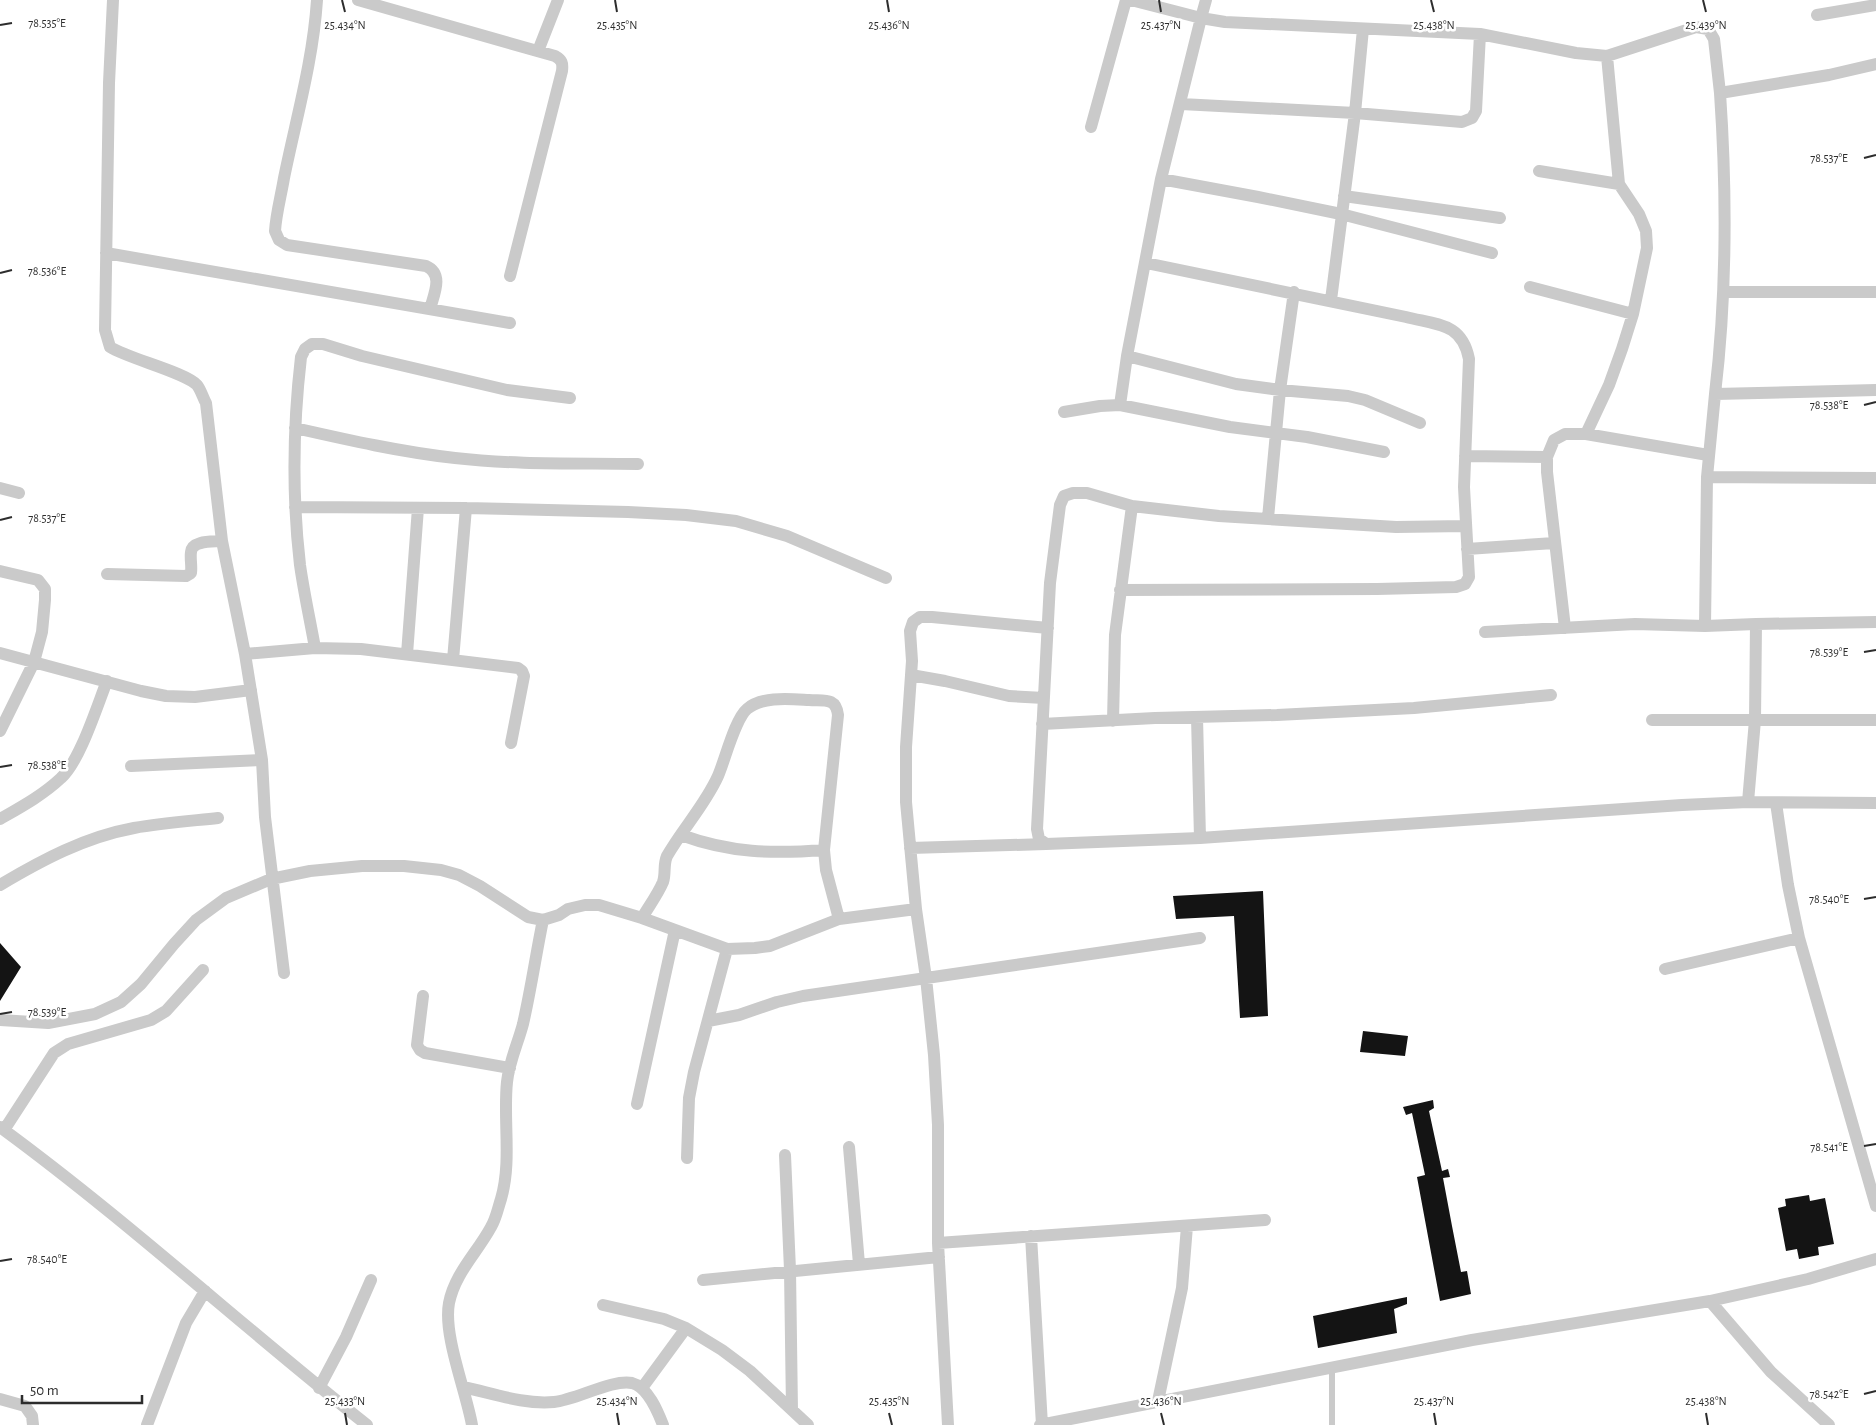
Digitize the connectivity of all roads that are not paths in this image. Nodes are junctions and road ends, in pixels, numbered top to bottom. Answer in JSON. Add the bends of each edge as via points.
{"nodes":[{"id":1,"x":114,"y":0,"type":"edge"},
{"id":2,"x":317,"y":0,"type":"edge"},
{"id":3,"x":358,"y":0,"type":"edge"},
{"id":4,"x":558,"y":0,"type":"edge"},
{"id":5,"x":1126,"y":0,"type":"edge"},
{"id":6,"x":1131,"y":0,"type":"edge"},
{"id":7,"x":1206,"y":0,"type":"edge"},
{"id":8,"x":1876,"y":5,"type":"edge"},
{"id":9,"x":1817,"y":15,"type":"dead end"},
{"id":10,"x":1201,"y":18,"type":"junction"},
{"id":11,"x":1363,"y":29,"type":"junction"},
{"id":12,"x":1480,"y":34,"type":"junction"},
{"id":13,"x":538,"y":51,"type":"junction"},
{"id":14,"x":1607,"y":56,"type":"junction"},
{"id":15,"x":1876,"y":64,"type":"edge"},
{"id":16,"x":1720,"y":93,"type":"junction"},
{"id":17,"x":1181,"y":104,"type":"junction"},
{"id":18,"x":1355,"y":113,"type":"junction"},
{"id":19,"x":1090,"y":127,"type":"dead end"},
{"id":20,"x":1539,"y":170,"type":"dead end"},
{"id":21,"x":1161,"y":179,"type":"junction"},
{"id":22,"x":1619,"y":184,"type":"junction"},
{"id":23,"x":1344,"y":196,"type":"junction"},
{"id":24,"x":1341,"y":214,"type":"junction"},
{"id":25,"x":1500,"y":218,"type":"dead end"},
{"id":26,"x":106,"y":253,"type":"junction"},
{"id":27,"x":1492,"y":253,"type":"dead end"},
{"id":28,"x":1146,"y":263,"type":"junction"},
{"id":29,"x":510,"y":276,"type":"dead end"},
{"id":30,"x":1530,"y":287,"type":"dead end"},
{"id":31,"x":1294,"y":292,"type":"junction"},
{"id":32,"x":1725,"y":292,"type":"junction"},
{"id":33,"x":1876,"y":292,"type":"edge"},
{"id":34,"x":1331,"y":300,"type":"junction"},
{"id":35,"x":430,"y":309,"type":"junction"},
{"id":36,"x":1633,"y":314,"type":"junction"},
{"id":37,"x":510,"y":323,"type":"dead end"},
{"id":38,"x":1127,"y":356,"type":"junction"},
{"id":39,"x":1280,"y":390,"type":"junction"},
{"id":40,"x":1876,"y":390,"type":"edge"},
{"id":41,"x":1715,"y":394,"type":"junction"},
{"id":42,"x":570,"y":398,"type":"dead end"},
{"id":43,"x":1120,"y":405,"type":"junction"},
{"id":44,"x":1064,"y":412,"type":"dead end"},
{"id":45,"x":1420,"y":423,"type":"dead end"},
{"id":46,"x":295,"y":428,"type":"junction"},
{"id":47,"x":1275,"y":434,"type":"junction"},
{"id":48,"x":1586,"y":434,"type":"junction"},
{"id":49,"x":1384,"y":452,"type":"dead end"},
{"id":50,"x":1708,"y":455,"type":"junction"},
{"id":51,"x":1465,"y":456,"type":"junction"},
{"id":52,"x":1547,"y":457,"type":"junction"},
{"id":53,"x":638,"y":464,"type":"dead end"},
{"id":54,"x":1707,"y":476,"type":"junction"},
{"id":55,"x":1876,"y":478,"type":"edge"},
{"id":56,"x":0,"y":488,"type":"edge"},
{"id":57,"x":19,"y":493,"type":"dead end"},
{"id":58,"x":1132,"y":506,"type":"junction"},
{"id":59,"x":295,"y":507,"type":"junction"},
{"id":60,"x":418,"y":508,"type":"junction"},
{"id":61,"x":466,"y":508,"type":"junction"},
{"id":62,"x":1268,"y":518,"type":"junction"},
{"id":63,"x":1466,"y":526,"type":"junction"},
{"id":64,"x":222,"y":541,"type":"junction"},
{"id":65,"x":1554,"y":543,"type":"junction"},
{"id":66,"x":1467,"y":549,"type":"junction"},
{"id":67,"x":0,"y":570,"type":"edge"},
{"id":68,"x":107,"y":574,"type":"dead end"},
{"id":69,"x":886,"y":578,"type":"dead end"},
{"id":70,"x":1120,"y":590,"type":"junction"},
{"id":71,"x":1876,"y":622,"type":"edge"},
{"id":72,"x":1756,"y":624,"type":"junction"},
{"id":73,"x":1705,"y":626,"type":"junction"},
{"id":74,"x":1048,"y":628,"type":"junction"},
{"id":75,"x":1565,"y":628,"type":"junction"},
{"id":76,"x":1485,"y":632,"type":"dead end"},
{"id":77,"x":315,"y":648,"type":"junction"},
{"id":78,"x":0,"y":653,"type":"edge"},
{"id":79,"x":245,"y":654,"type":"junction"},
{"id":80,"x":407,"y":654,"type":"junction"},
{"id":81,"x":453,"y":660,"type":"junction"},
{"id":82,"x":34,"y":662,"type":"junction"},
{"id":83,"x":911,"y":675,"type":"junction"},
{"id":84,"x":107,"y":681,"type":"junction"},
{"id":85,"x":251,"y":690,"type":"junction"},
{"id":86,"x":1551,"y":695,"type":"dead end"},
{"id":87,"x":1044,"y":698,"type":"junction"},
{"id":88,"x":1197,"y":717,"type":"junction"},
{"id":89,"x":1652,"y":720,"type":"dead end"},
{"id":90,"x":1755,"y":720,"type":"junction"},
{"id":91,"x":1876,"y":720,"type":"edge"},
{"id":92,"x":1113,"y":721,"type":"junction"},
{"id":93,"x":1042,"y":724,"type":"junction"},
{"id":94,"x":0,"y":731,"type":"edge"},
{"id":95,"x":511,"y":743,"type":"dead end"},
{"id":96,"x":262,"y":760,"type":"junction"},
{"id":97,"x":131,"y":766,"type":"dead end"},
{"id":98,"x":1748,"y":802,"type":"junction"},
{"id":99,"x":1776,"y":803,"type":"junction"},
{"id":100,"x":1876,"y":803,"type":"edge"},
{"id":101,"x":218,"y":818,"type":"dead end"},
{"id":102,"x":0,"y":819,"type":"edge"},
{"id":103,"x":681,"y":835,"type":"junction"},
{"id":104,"x":1200,"y":838,"type":"junction"},
{"id":105,"x":1046,"y":844,"type":"junction"},
{"id":106,"x":910,"y":848,"type":"junction"},
{"id":107,"x":824,"y":850,"type":"junction"},
{"id":108,"x":271,"y":879,"type":"junction"},
{"id":109,"x":0,"y":885,"type":"edge"},
{"id":110,"x":916,"y":909,"type":"junction"},
{"id":111,"x":642,"y":918,"type":"junction"},
{"id":112,"x":839,"y":919,"type":"junction"},
{"id":113,"x":542,"y":920,"type":"junction"},
{"id":114,"x":675,"y":930,"type":"junction"},
{"id":115,"x":1200,"y":938,"type":"dead end"},
{"id":116,"x":1799,"y":938,"type":"junction"},
{"id":117,"x":727,"y":949,"type":"junction"},
{"id":118,"x":1665,"y":969,"type":"dead end"},
{"id":119,"x":203,"y":970,"type":"dead end"},
{"id":120,"x":284,"y":973,"type":"dead end"},
{"id":121,"x":926,"y":978,"type":"junction"},
{"id":122,"x":424,"y":996,"type":"dead end"},
{"id":123,"x":0,"y":1020,"type":"edge"},
{"id":124,"x":708,"y":1021,"type":"junction"},
{"id":125,"x":510,"y":1068,"type":"junction"},
{"id":126,"x":637,"y":1104,"type":"dead end"},
{"id":127,"x":2,"y":1128,"type":"edge"},
{"id":128,"x":849,"y":1147,"type":"dead end"},
{"id":129,"x":785,"y":1155,"type":"dead end"},
{"id":130,"x":687,"y":1158,"type":"dead end"},
{"id":131,"x":1876,"y":1206,"type":"edge"},
{"id":132,"x":1265,"y":1220,"type":"dead end"},
{"id":133,"x":1187,"y":1226,"type":"junction"},
{"id":134,"x":1031,"y":1236,"type":"junction"},
{"id":135,"x":938,"y":1243,"type":"junction"},
{"id":136,"x":939,"y":1257,"type":"junction"},
{"id":137,"x":1876,"y":1258,"type":"edge"},
{"id":138,"x":859,"y":1264,"type":"junction"},
{"id":139,"x":790,"y":1270,"type":"junction"},
{"id":140,"x":371,"y":1280,"type":"dead end"},
{"id":141,"x":704,"y":1280,"type":"dead end"},
{"id":142,"x":206,"y":1291,"type":"junction"},
{"id":143,"x":1710,"y":1301,"type":"junction"},
{"id":144,"x":603,"y":1305,"type":"dead end"},
{"id":145,"x":686,"y":1328,"type":"junction"},
{"id":146,"x":1332,"y":1367,"type":"junction"},
{"id":147,"x":463,"y":1387,"type":"junction"},
{"id":148,"x":320,"y":1388,"type":"junction"},
{"id":149,"x":642,"y":1388,"type":"junction"},
{"id":150,"x":0,"y":1399,"type":"edge"},
{"id":151,"x":1158,"y":1401,"type":"junction"},
{"id":152,"x":792,"y":1410,"type":"junction"},
{"id":153,"x":33,"y":1425,"type":"edge"},
{"id":154,"x":148,"y":1425,"type":"edge"},
{"id":155,"x":366,"y":1425,"type":"edge"},
{"id":156,"x":472,"y":1425,"type":"edge"},
{"id":157,"x":663,"y":1425,"type":"edge"},
{"id":158,"x":808,"y":1425,"type":"edge"},
{"id":159,"x":948,"y":1425,"type":"edge"},
{"id":160,"x":1041,"y":1425,"type":"edge"},
{"id":161,"x":1332,"y":1425,"type":"edge"},
{"id":162,"x":1829,"y":1425,"type":"edge"}],
"edges":[{"from":1,"to":26,"type":"street"},
{"from":2,"to":35,"type":"street","via":[[315,29],[275,231],[279,240],[287,244],[433,269],[437,280]]},
{"from":3,"to":13,"type":"street"},
{"from":4,"to":13,"type":"street"},
{"from":5,"to":19,"type":"street"},
{"from":6,"to":10,"type":"street"},
{"from":7,"to":10,"type":"street"},
{"from":8,"to":9,"type":"street"},
{"from":10,"to":11,"type":"street"},
{"from":10,"to":17,"type":"street"},
{"from":11,"to":12,"type":"street"},
{"from":11,"to":18,"type":"street"},
{"from":12,"to":14,"type":"street"},
{"from":12,"to":18,"type":"street","via":[[1476,111],[1472,118],[1462,122]]},
{"from":13,"to":29,"type":"street","via":[[560,59],[562,71]]},
{"from":14,"to":16,"type":"street","via":[[1696,27],[1708,29],[1714,39]]},
{"from":14,"to":22,"type":"street"},
{"from":15,"to":16,"type":"street"},
{"from":16,"to":32,"type":"street","via":[[1724,151]]},
{"from":17,"to":18,"type":"street"},
{"from":17,"to":21,"type":"street"},
{"from":18,"to":23,"type":"street"},
{"from":20,"to":22,"type":"street"},
{"from":21,"to":24,"type":"street"},
{"from":21,"to":28,"type":"street"},
{"from":22,"to":36,"type":"street","via":[[1646,230],[1647,248]]},
{"from":23,"to":24,"type":"street"},
{"from":23,"to":25,"type":"street"},
{"from":24,"to":27,"type":"street"},
{"from":24,"to":34,"type":"street"},
{"from":26,"to":35,"type":"street"},
{"from":26,"to":64,"type":"street","via":[[104,330],[110,347],[120,354],[183,376],[197,385],[206,403]]},
{"from":28,"to":31,"type":"street"},
{"from":28,"to":38,"type":"street"},
{"from":30,"to":36,"type":"street"},
{"from":31,"to":34,"type":"street"},
{"from":31,"to":39,"type":"street"},
{"from":32,"to":33,"type":"street"},
{"from":32,"to":41,"type":"street"},
{"from":34,"to":51,"type":"street","via":[[1447,327],[1459,334],[1467,346],[1469,359]]},
{"from":35,"to":37,"type":"street"},
{"from":36,"to":48,"type":"street","via":[[1609,385]]},
{"from":38,"to":39,"type":"street","via":[[1236,384]]},
{"from":38,"to":43,"type":"street"},
{"from":39,"to":45,"type":"street","via":[[1365,400]]},
{"from":39,"to":47,"type":"street"},
{"from":40,"to":41,"type":"street"},
{"from":41,"to":50,"type":"street"},
{"from":42,"to":46,"type":"street","via":[[507,390],[323,344],[312,344],[301,357]]},
{"from":43,"to":44,"type":"street"},
{"from":43,"to":47,"type":"street"},
{"from":46,"to":53,"type":"street","via":[[456,458]]},
{"from":46,"to":59,"type":"street"},
{"from":47,"to":49,"type":"street"},
{"from":47,"to":62,"type":"street"},
{"from":48,"to":50,"type":"street"},
{"from":48,"to":52,"type":"street","via":[[1565,434],[1554,440]]},
{"from":50,"to":54,"type":"street"},
{"from":51,"to":52,"type":"street"},
{"from":51,"to":63,"type":"street"},
{"from":52,"to":65,"type":"street"},
{"from":54,"to":55,"type":"street"},
{"from":54,"to":73,"type":"street"},
{"from":56,"to":57,"type":"street"},
{"from":58,"to":62,"type":"street"},
{"from":58,"to":70,"type":"street"},
{"from":58,"to":74,"type":"street","via":[[1087,493],[1064,496],[1060,505],[1050,583]]},
{"from":59,"to":60,"type":"street"},
{"from":59,"to":77,"type":"street"},
{"from":60,"to":61,"type":"street"},
{"from":60,"to":80,"type":"street"},
{"from":61,"to":69,"type":"street","via":[[628,512],[736,521],[788,536]]},
{"from":61,"to":81,"type":"street"},
{"from":62,"to":63,"type":"street","via":[[1396,527]]},
{"from":63,"to":66,"type":"street"},
{"from":64,"to":68,"type":"street","via":[[193,546],[190,551],[191,573],[186,576]]},
{"from":64,"to":79,"type":"street"},
{"from":65,"to":66,"type":"street"},
{"from":65,"to":75,"type":"street"},
{"from":66,"to":70,"type":"street","via":[[1469,577],[1456,587]]},
{"from":67,"to":82,"type":"street","via":[[38,580],[45,589],[42,632]]},
{"from":70,"to":92,"type":"street","via":[[1115,635]]},
{"from":71,"to":72,"type":"street"},
{"from":72,"to":73,"type":"street"},
{"from":72,"to":90,"type":"street"},
{"from":73,"to":75,"type":"street","via":[[1635,624]]},
{"from":74,"to":83,"type":"street","via":[[920,618],[913,622],[910,631]]},
{"from":74,"to":87,"type":"street"},
{"from":75,"to":76,"type":"street"},
{"from":77,"to":79,"type":"street"},
{"from":77,"to":80,"type":"street"},
{"from":78,"to":82,"type":"street"},
{"from":79,"to":85,"type":"street"},
{"from":80,"to":81,"type":"street"},
{"from":81,"to":95,"type":"street","via":[[522,670],[524,676]]},
{"from":82,"to":84,"type":"street"},
{"from":82,"to":94,"type":"street"},
{"from":83,"to":87,"type":"street","via":[[1009,696]]},
{"from":83,"to":106,"type":"street","via":[[906,756]]},
{"from":84,"to":85,"type":"street","via":[[166,696],[195,697]]},
{"from":84,"to":102,"type":"street","via":[[81,748],[63,777]]},
{"from":85,"to":96,"type":"street"},
{"from":86,"to":88,"type":"street","via":[[1414,708]]},
{"from":87,"to":93,"type":"street"},
{"from":88,"to":92,"type":"street"},
{"from":88,"to":104,"type":"street"},
{"from":89,"to":90,"type":"street"},
{"from":90,"to":91,"type":"street"},
{"from":90,"to":98,"type":"street"},
{"from":92,"to":93,"type":"street"},
{"from":93,"to":105,"type":"street","via":[[1037,829],[1039,839]]},
{"from":96,"to":97,"type":"street"},
{"from":96,"to":108,"type":"street"},
{"from":98,"to":99,"type":"street"},
{"from":98,"to":104,"type":"street"},
{"from":99,"to":100,"type":"street"},
{"from":99,"to":116,"type":"street"},
{"from":101,"to":109,"type":"street","via":[[134,828],[88,840],[59,852]]},
{"from":103,"to":107,"type":"street","via":[[733,850],[762,853]]},
{"from":103,"to":107,"type":"street","via":[[708,796],[740,718],[747,709],[772,700],[826,701],[833,702],[838,715]]},
{"from":103,"to":111,"type":"street","via":[[668,856],[663,881]]},
{"from":104,"to":105,"type":"street"},
{"from":105,"to":106,"type":"street"},
{"from":106,"to":110,"type":"street"},
{"from":107,"to":112,"type":"street"},
{"from":108,"to":113,"type":"street","via":[[362,866],[441,870],[480,886],[528,917]]},
{"from":108,"to":120,"type":"street"},
{"from":108,"to":123,"type":"street","via":[[226,898],[196,920],[141,984],[121,1002],[95,1014],[48,1023]]},
{"from":110,"to":112,"type":"street"},
{"from":110,"to":121,"type":"street"},
{"from":111,"to":113,"type":"street","via":[[592,905],[568,909]]},
{"from":111,"to":114,"type":"street"},
{"from":112,"to":117,"type":"street","via":[[770,946]]},
{"from":113,"to":125,"type":"street","via":[[523,1025]]},
{"from":114,"to":117,"type":"street"},
{"from":114,"to":126,"type":"street"},
{"from":115,"to":121,"type":"street"},
{"from":116,"to":118,"type":"street"},
{"from":116,"to":131,"type":"street"},
{"from":117,"to":124,"type":"street"},
{"from":119,"to":127,"type":"street","via":[[166,1011],[151,1020],[60,1048]]},
{"from":121,"to":124,"type":"street","via":[[803,996]]},
{"from":121,"to":135,"type":"street","via":[[937,1116]]},
{"from":122,"to":125,"type":"street","via":[[417,1045],[420,1050]]},
{"from":124,"to":130,"type":"street","via":[[689,1098]]},
{"from":125,"to":147,"type":"street","via":[[502,1197],[491,1227],[468,1259],[449,1304],[454,1357]]},
{"from":127,"to":142,"type":"street"},
{"from":128,"to":138,"type":"street"},
{"from":129,"to":139,"type":"street"},
{"from":132,"to":133,"type":"street"},
{"from":133,"to":134,"type":"street"},
{"from":133,"to":151,"type":"street","via":[[1182,1288]]},
{"from":134,"to":135,"type":"street"},
{"from":134,"to":160,"type":"street"},
{"from":135,"to":136,"type":"street"},
{"from":136,"to":138,"type":"street"},
{"from":136,"to":159,"type":"street"},
{"from":137,"to":143,"type":"street","via":[[1808,1279]]},
{"from":138,"to":139,"type":"street"},
{"from":139,"to":141,"type":"street"},
{"from":139,"to":152,"type":"street"},
{"from":140,"to":148,"type":"street"},
{"from":142,"to":148,"type":"street"},
{"from":142,"to":154,"type":"street","via":[[186,1323]]},
{"from":143,"to":146,"type":"street","via":[[1472,1340]]},
{"from":143,"to":162,"type":"street","via":[[1771,1372]]},
{"from":144,"to":145,"type":"street","via":[[664,1319]]},
{"from":145,"to":149,"type":"street"},
{"from":145,"to":152,"type":"street","via":[[750,1371]]},
{"from":146,"to":151,"type":"street"},
{"from":146,"to":161,"type":"lane"},
{"from":147,"to":149,"type":"street","via":[[537,1402],[556,1402],[618,1383],[632,1383]]},
{"from":147,"to":156,"type":"street"},
{"from":148,"to":155,"type":"street"},
{"from":149,"to":157,"type":"street"},
{"from":150,"to":153,"type":"street","via":[[25,1406],[30,1411]]},
{"from":151,"to":160,"type":"street"},
{"from":152,"to":158,"type":"street"}]}
